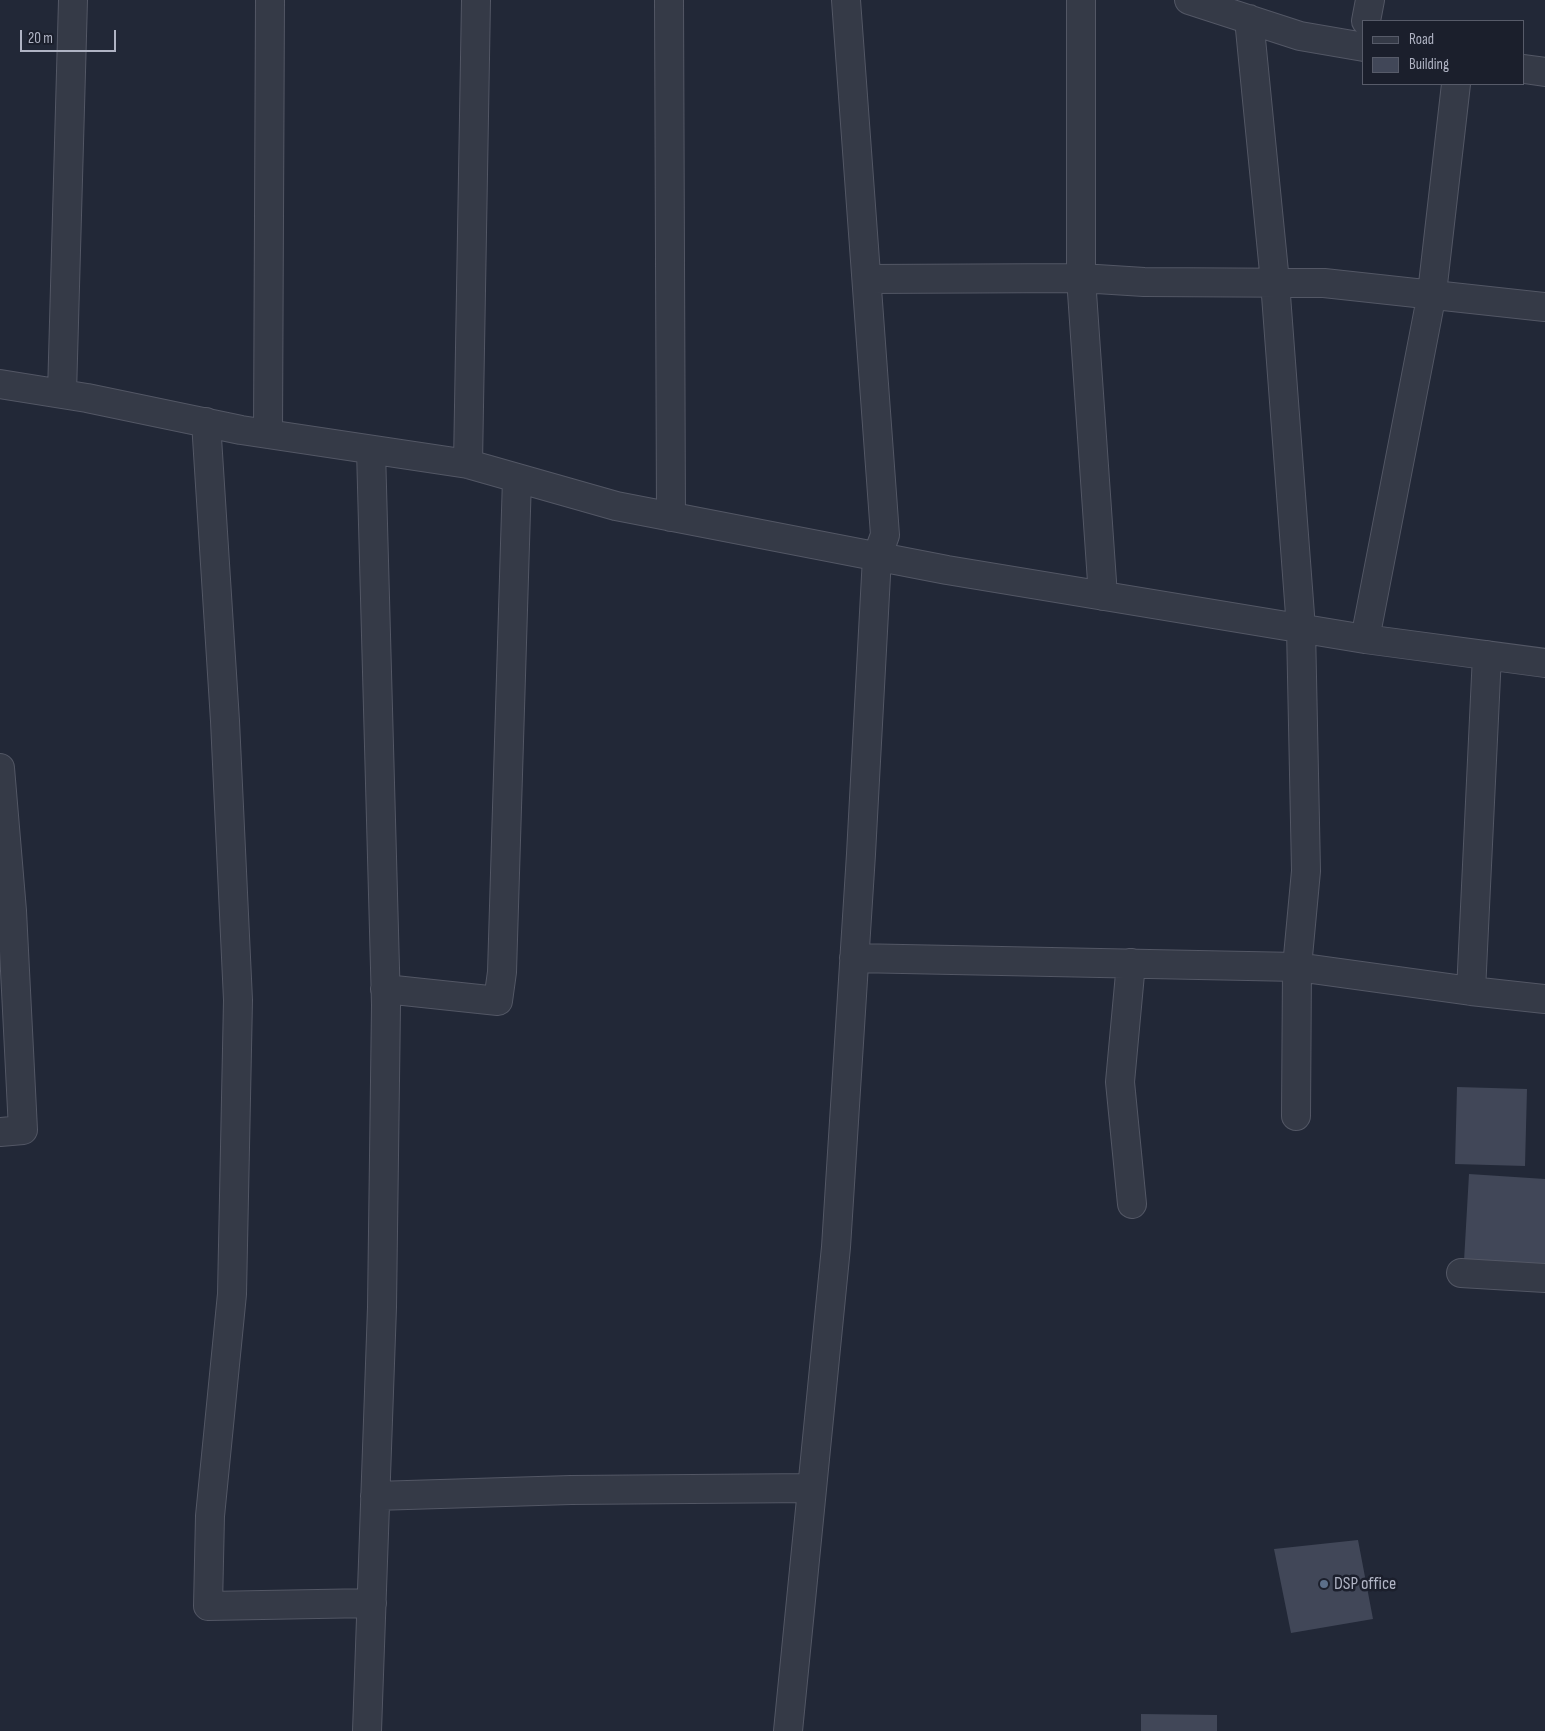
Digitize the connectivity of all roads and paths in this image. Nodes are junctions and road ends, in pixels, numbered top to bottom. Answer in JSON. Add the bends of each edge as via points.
{"nodes":[{"id":1,"x":73,"y":0,"type":"edge"},
{"id":2,"x":270,"y":0,"type":"edge"},
{"id":3,"x":476,"y":0,"type":"edge"},
{"id":4,"x":669,"y":0,"type":"edge"},
{"id":5,"x":846,"y":0,"type":"edge"},
{"id":6,"x":1081,"y":0,"type":"edge"},
{"id":7,"x":1189,"y":0,"type":"edge"},
{"id":8,"x":1370,"y":0,"type":"edge"},
{"id":9,"x":1249,"y":19,"type":"junction"},
{"id":10,"x":1367,"y":20,"type":"edge"},
{"id":11,"x":1362,"y":37,"type":"edge"},
{"id":12,"x":1525,"y":69,"type":"edge"},
{"id":13,"x":1545,"y":72,"type":"edge"},
{"id":14,"x":1456,"y":85,"type":"edge"},
{"id":15,"x":1080,"y":278,"type":"junction"},
{"id":16,"x":867,"y":279,"type":"junction"},
{"id":17,"x":1276,"y":282,"type":"junction"},
{"id":18,"x":1432,"y":293,"type":"junction"},
{"id":19,"x":1545,"y":307,"type":"edge"},
{"id":20,"x":0,"y":384,"type":"edge"},
{"id":21,"x":62,"y":394,"type":"junction"},
{"id":22,"x":206,"y":422,"type":"junction"},
{"id":23,"x":268,"y":434,"type":"junction"},
{"id":24,"x":371,"y":450,"type":"junction"},
{"id":25,"x":468,"y":464,"type":"junction"},
{"id":26,"x":516,"y":478,"type":"junction"},
{"id":27,"x":671,"y":517,"type":"junction"},
{"id":28,"x":877,"y":557,"type":"junction"},
{"id":29,"x":1103,"y":596,"type":"junction"},
{"id":30,"x":1302,"y":628,"type":"junction"},
{"id":31,"x":1365,"y":639,"type":"junction"},
{"id":32,"x":1487,"y":655,"type":"junction"},
{"id":33,"x":1545,"y":663,"type":"edge"},
{"id":34,"x":0,"y":768,"type":"edge"},
{"id":35,"x":854,"y":958,"type":"junction"},
{"id":36,"x":1131,"y":964,"type":"junction"},
{"id":37,"x":1297,"y":967,"type":"junction"},
{"id":38,"x":385,"y":990,"type":"junction"},
{"id":39,"x":1471,"y":991,"type":"junction"},
{"id":40,"x":1545,"y":999,"type":"edge"},
{"id":41,"x":1296,"y":1116,"type":"dead end"},
{"id":42,"x":0,"y":1132,"type":"edge"},
{"id":43,"x":1132,"y":1204,"type":"dead end"},
{"id":44,"x":1461,"y":1273,"type":"dead end"},
{"id":45,"x":1545,"y":1278,"type":"edge"},
{"id":46,"x":812,"y":1488,"type":"junction"},
{"id":47,"x":375,"y":1496,"type":"junction"},
{"id":48,"x":372,"y":1603,"type":"junction"},
{"id":49,"x":367,"y":1731,"type":"edge"},
{"id":50,"x":788,"y":1731,"type":"edge"}],
"edges":[{"from":1,"to":21,"type":"street"},
{"from":2,"to":23,"type":"street"},
{"from":3,"to":25,"type":"street"},
{"from":4,"to":27,"type":"street"},
{"from":5,"to":16,"type":"street"},
{"from":6,"to":15,"type":"street"},
{"from":7,"to":9,"type":"street"},
{"from":8,"to":10,"type":"street"},
{"from":9,"to":11,"type":"street","via":[[1300,36]]},
{"from":9,"to":17,"type":"street"},
{"from":12,"to":13,"type":"street"},
{"from":14,"to":18,"type":"street"},
{"from":15,"to":16,"type":"street"},
{"from":15,"to":17,"type":"street","via":[[1144,282]]},
{"from":15,"to":29,"type":"street"},
{"from":16,"to":28,"type":"street","via":[[885,535]]},
{"from":17,"to":18,"type":"street"},
{"from":17,"to":30,"type":"street"},
{"from":18,"to":19,"type":"street"},
{"from":18,"to":31,"type":"street"},
{"from":20,"to":21,"type":"street"},
{"from":21,"to":22,"type":"street"},
{"from":22,"to":23,"type":"street"},
{"from":22,"to":48,"type":"street","via":[[238,1000],[232,1294],[210,1516],[208,1606]]},
{"from":23,"to":24,"type":"street"},
{"from":24,"to":25,"type":"street"},
{"from":24,"to":38,"type":"street"},
{"from":25,"to":26,"type":"street"},
{"from":26,"to":27,"type":"street","via":[[616,506]]},
{"from":26,"to":38,"type":"street","via":[[502,972],[498,1001]]},
{"from":27,"to":28,"type":"street"},
{"from":28,"to":29,"type":"street"},
{"from":28,"to":35,"type":"street"},
{"from":29,"to":30,"type":"street"},
{"from":30,"to":31,"type":"street"},
{"from":30,"to":37,"type":"street","via":[[1306,871]]},
{"from":31,"to":32,"type":"street"},
{"from":32,"to":33,"type":"street"},
{"from":32,"to":39,"type":"street"},
{"from":34,"to":42,"type":"street","via":[[12,911],[23,1130]]},
{"from":35,"to":36,"type":"street"},
{"from":35,"to":46,"type":"street","via":[[836,1247]]},
{"from":36,"to":37,"type":"street"},
{"from":36,"to":43,"type":"street","via":[[1120,1082]]},
{"from":37,"to":39,"type":"street"},
{"from":37,"to":41,"type":"street"},
{"from":38,"to":47,"type":"street","via":[[382,1307]]},
{"from":39,"to":40,"type":"street"},
{"from":44,"to":45,"type":"street"},
{"from":46,"to":47,"type":"street"},
{"from":46,"to":50,"type":"street"},
{"from":47,"to":48,"type":"street"},
{"from":48,"to":49,"type":"street"}]}
